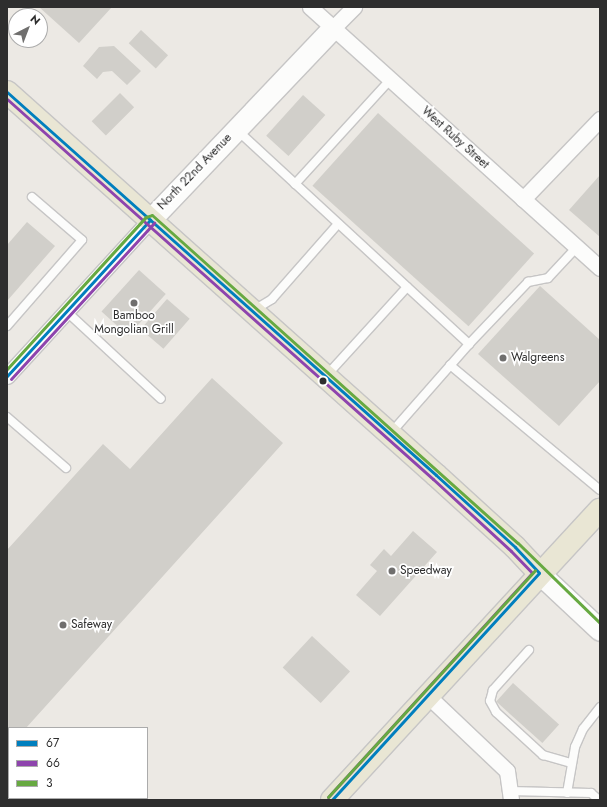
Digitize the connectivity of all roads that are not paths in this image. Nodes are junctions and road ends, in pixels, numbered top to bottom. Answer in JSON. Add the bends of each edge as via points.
{"nodes":[{"id":1,"x":310,"y":7,"type":"edge"},
{"id":2,"x":354,"y":7,"type":"edge"},
{"id":3,"x":333,"y":28,"type":"junction"},
{"id":4,"x":390,"y":80,"type":"junction"},
{"id":5,"x":7,"y":92,"type":"edge"},
{"id":6,"x":600,"y":120,"type":"edge"},
{"id":7,"x":236,"y":130,"type":"junction"},
{"id":8,"x":295,"y":184,"type":"junction"},
{"id":9,"x":32,"y":197,"type":"dead end"},
{"id":10,"x":523,"y":199,"type":"junction"},
{"id":11,"x":150,"y":220,"type":"junction"},
{"id":12,"x":338,"y":224,"type":"junction"},
{"id":13,"x":577,"y":247,"type":"junction"},
{"id":14,"x":600,"y":268,"type":"edge"},
{"id":15,"x":407,"y":287,"type":"junction"},
{"id":16,"x":66,"y":311,"type":"junction"},
{"id":17,"x":253,"y":312,"type":"junction"},
{"id":18,"x":7,"y":326,"type":"edge"},
{"id":19,"x":469,"y":344,"type":"junction"},
{"id":20,"x":450,"y":365,"type":"junction"},
{"id":21,"x":7,"y":376,"type":"edge"},
{"id":22,"x":325,"y":376,"type":"junction"},
{"id":23,"x":161,"y":399,"type":"dead end"},
{"id":24,"x":7,"y":417,"type":"edge"},
{"id":25,"x":390,"y":434,"type":"junction"},
{"id":26,"x":66,"y":468,"type":"dead end"},
{"id":27,"x":600,"y":490,"type":"edge"},
{"id":28,"x":600,"y":510,"type":"edge"},
{"id":29,"x":539,"y":573,"type":"junction"},
{"id":30,"x":600,"y":630,"type":"edge"},
{"id":31,"x":529,"y":650,"type":"dead end"},
{"id":32,"x":428,"y":695,"type":"junction"},
{"id":33,"x":600,"y":707,"type":"edge"},
{"id":34,"x":571,"y":763,"type":"junction"},
{"id":35,"x":567,"y":793,"type":"junction"},
{"id":36,"x":511,"y":796,"type":"edge"},
{"id":37,"x":332,"y":800,"type":"edge"},
{"id":38,"x":599,"y":800,"type":"edge"}],
"edges":[{"from":1,"to":3,"type":"street","name":"West Ruby Street"},
{"from":2,"to":3,"type":"street","name":"North 22nd Avenue"},
{"from":3,"to":4,"type":"street","name":"West Ruby Street"},
{"from":3,"to":7,"type":"street","name":"North 22nd Avenue"},
{"from":4,"to":8,"type":"lane"},
{"from":4,"to":10,"type":"street","name":"West Ruby Street"},
{"from":5,"to":11,"type":"main road"},
{"from":6,"to":10,"type":"street"},
{"from":7,"to":8,"type":"lane"},
{"from":7,"to":11,"type":"street","name":"North 22nd Avenue"},
{"from":8,"to":12,"type":"lane"},
{"from":9,"to":18,"type":"lane","via":[[82,240]]},
{"from":10,"to":13,"type":"street","name":"West Ruby Street"},
{"from":11,"to":16,"type":"street","name":"North 22nd Avenue"},
{"from":11,"to":17,"type":"main road"},
{"from":12,"to":15,"type":"lane"},
{"from":12,"to":17,"type":"lane","via":[[272,299]]},
{"from":13,"to":14,"type":"street","name":"West Ruby Street"},
{"from":13,"to":19,"type":"lane","via":[[548,278],[528,282]]},
{"from":15,"to":19,"type":"lane"},
{"from":15,"to":22,"type":"lane"},
{"from":16,"to":21,"type":"street","name":"North 22nd Avenue"},
{"from":16,"to":23,"type":"lane"},
{"from":17,"to":22,"type":"main road"},
{"from":19,"to":20,"type":"lane"},
{"from":20,"to":25,"type":"lane"},
{"from":20,"to":27,"type":"lane"},
{"from":22,"to":25,"type":"main road"},
{"from":24,"to":26,"type":"lane"},
{"from":25,"to":29,"type":"main road","via":[[515,547]]},
{"from":28,"to":29,"type":"main road"},
{"from":29,"to":30,"type":"street"},
{"from":29,"to":32,"type":"main road"},
{"from":31,"to":34,"type":"lane","via":[[493,690],[490,701],[496,712],[543,755]]},
{"from":32,"to":36,"type":"street","via":[[507,771]]},
{"from":32,"to":37,"type":"main road"},
{"from":33,"to":34,"type":"lane","via":[[583,729]]},
{"from":34,"to":35,"type":"lane"},
{"from":35,"to":36,"type":"lane"},
{"from":35,"to":38,"type":"lane","via":[[591,793]]}]}
